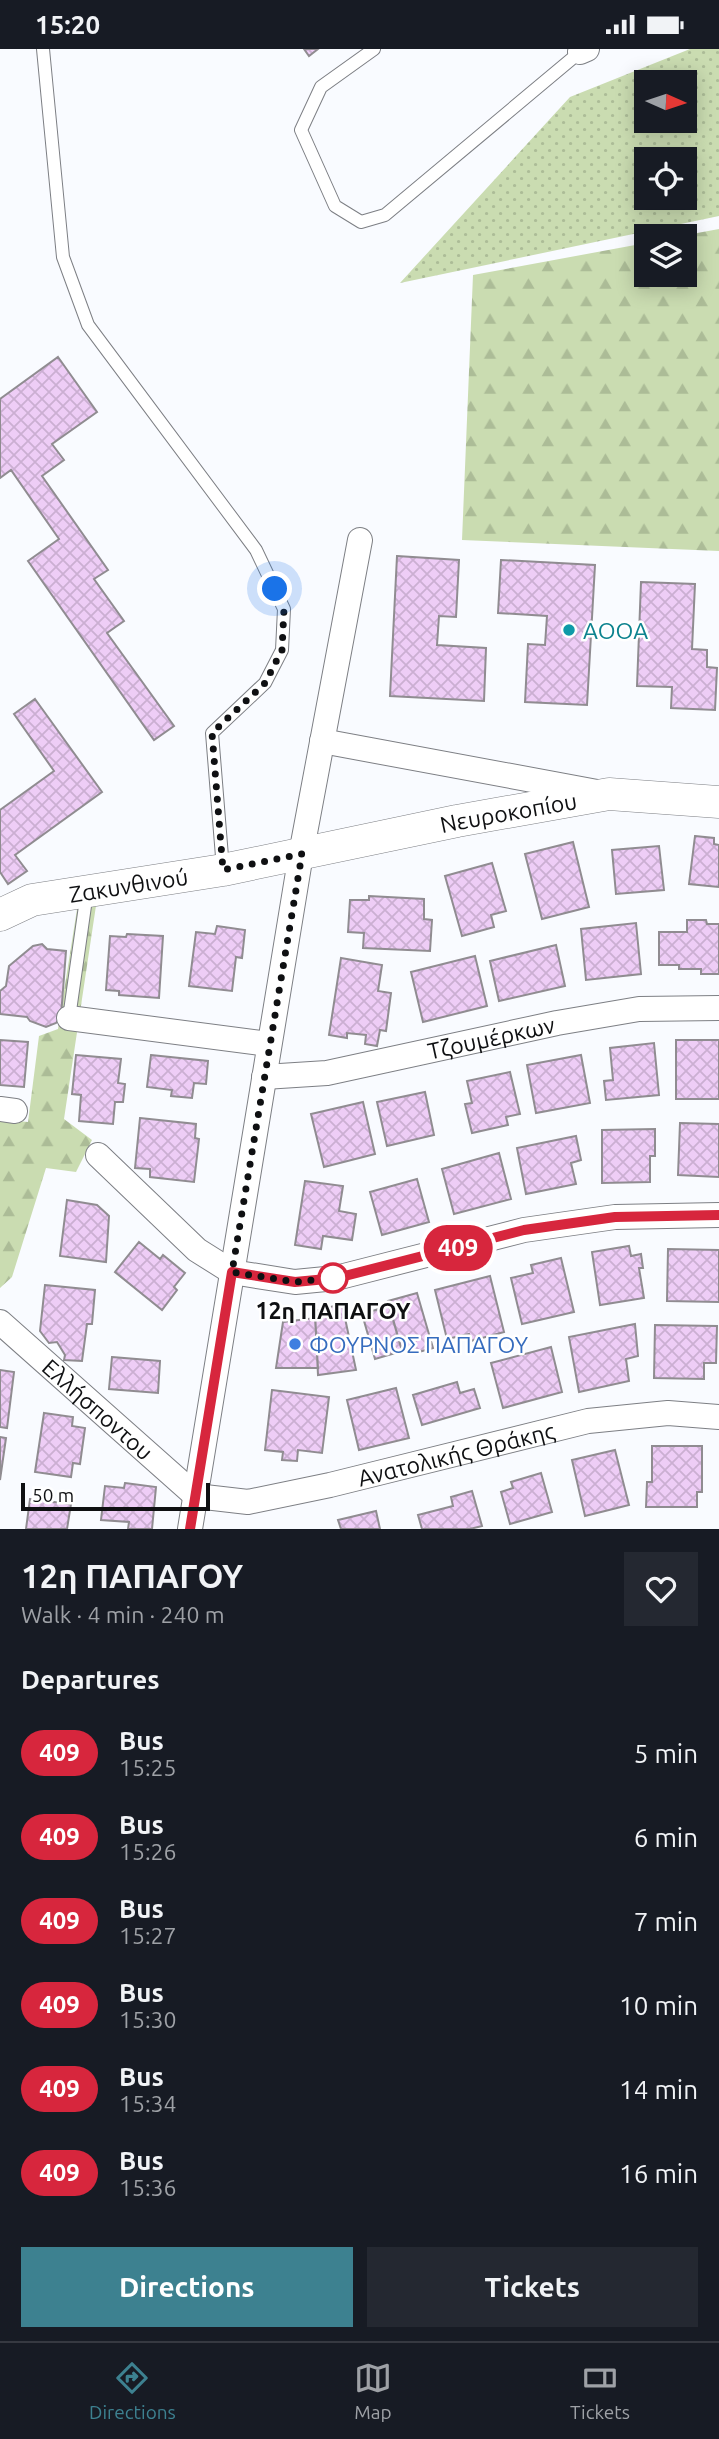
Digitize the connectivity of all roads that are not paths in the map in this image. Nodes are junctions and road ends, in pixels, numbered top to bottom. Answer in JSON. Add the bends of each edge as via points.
{"nodes":[{"id":1,"x":43,"y":49,"type":"edge"},
{"id":2,"x":374,"y":49,"type":"edge"},
{"id":3,"x":583,"y":50,"type":"edge"},
{"id":4,"x":360,"y":540,"type":"dead end"},
{"id":5,"x":322,"y":741,"type":"junction"},
{"id":6,"x":609,"y":794,"type":"junction"},
{"id":7,"x":719,"y":802,"type":"edge"},
{"id":8,"x":302,"y":854,"type":"junction"},
{"id":9,"x":223,"y":870,"type":"junction"},
{"id":10,"x":87,"y":892,"type":"junction"},
{"id":11,"x":0,"y":915,"type":"edge"},
{"id":12,"x":719,"y":1007,"type":"edge"},
{"id":13,"x":69,"y":1018,"type":"joint"},
{"id":14,"x":269,"y":1044,"type":"junction"},
{"id":15,"x":264,"y":1077,"type":"junction"},
{"id":16,"x":98,"y":1155,"type":"dead end"},
{"id":17,"x":719,"y":1215,"type":"edge"},
{"id":18,"x":232,"y":1272,"type":"junction"},
{"id":19,"x":0,"y":1322,"type":"edge"},
{"id":20,"x":719,"y":1417,"type":"edge"},
{"id":21,"x":195,"y":1496,"type":"junction"},
{"id":22,"x":190,"y":1529,"type":"edge"}],
"edges":[{"from":1,"to":9,"type":"lane","via":[[63,257],[88,325],[256,550],[284,609],[282,650],[265,683],[212,733]]},
{"from":2,"to":3,"type":"lane","via":[[321,87],[301,130],[335,207],[361,222],[385,215]]},
{"from":4,"to":5,"type":"street"},
{"from":5,"to":6,"type":"street"},
{"from":5,"to":8,"type":"street"},
{"from":6,"to":7,"type":"street","name":"Νευροκοπίου"},
{"from":6,"to":8,"type":"street","name":"Νευροκοπίου"},
{"from":8,"to":9,"type":"street","name":"Ζακυνθινού"},
{"from":8,"to":14,"type":"street"},
{"from":9,"to":10,"type":"street","name":"Ζακυνθινού"},
{"from":10,"to":11,"type":"street","name":"Ζακυνθινού","via":[[32,900]]},
{"from":10,"to":13,"type":"lane"},
{"from":12,"to":15,"type":"street","name":"Τζουμέρκων","via":[[639,1009],[327,1073]]},
{"from":13,"to":14,"type":"street"},
{"from":14,"to":15,"type":"street"},
{"from":15,"to":18,"type":"street"},
{"from":16,"to":18,"type":"street","via":[[197,1250]]},
{"from":17,"to":18,"type":"street","via":[[615,1217],[524,1230],[337,1278],[295,1282]]},
{"from":18,"to":21,"type":"street"},
{"from":19,"to":21,"type":"street","name":"Ελλήσποντου"},
{"from":20,"to":21,"type":"street","name":"Ανατολικής Θράκης","via":[[668,1413],[588,1421],[248,1502]]},
{"from":21,"to":22,"type":"street"}]}
